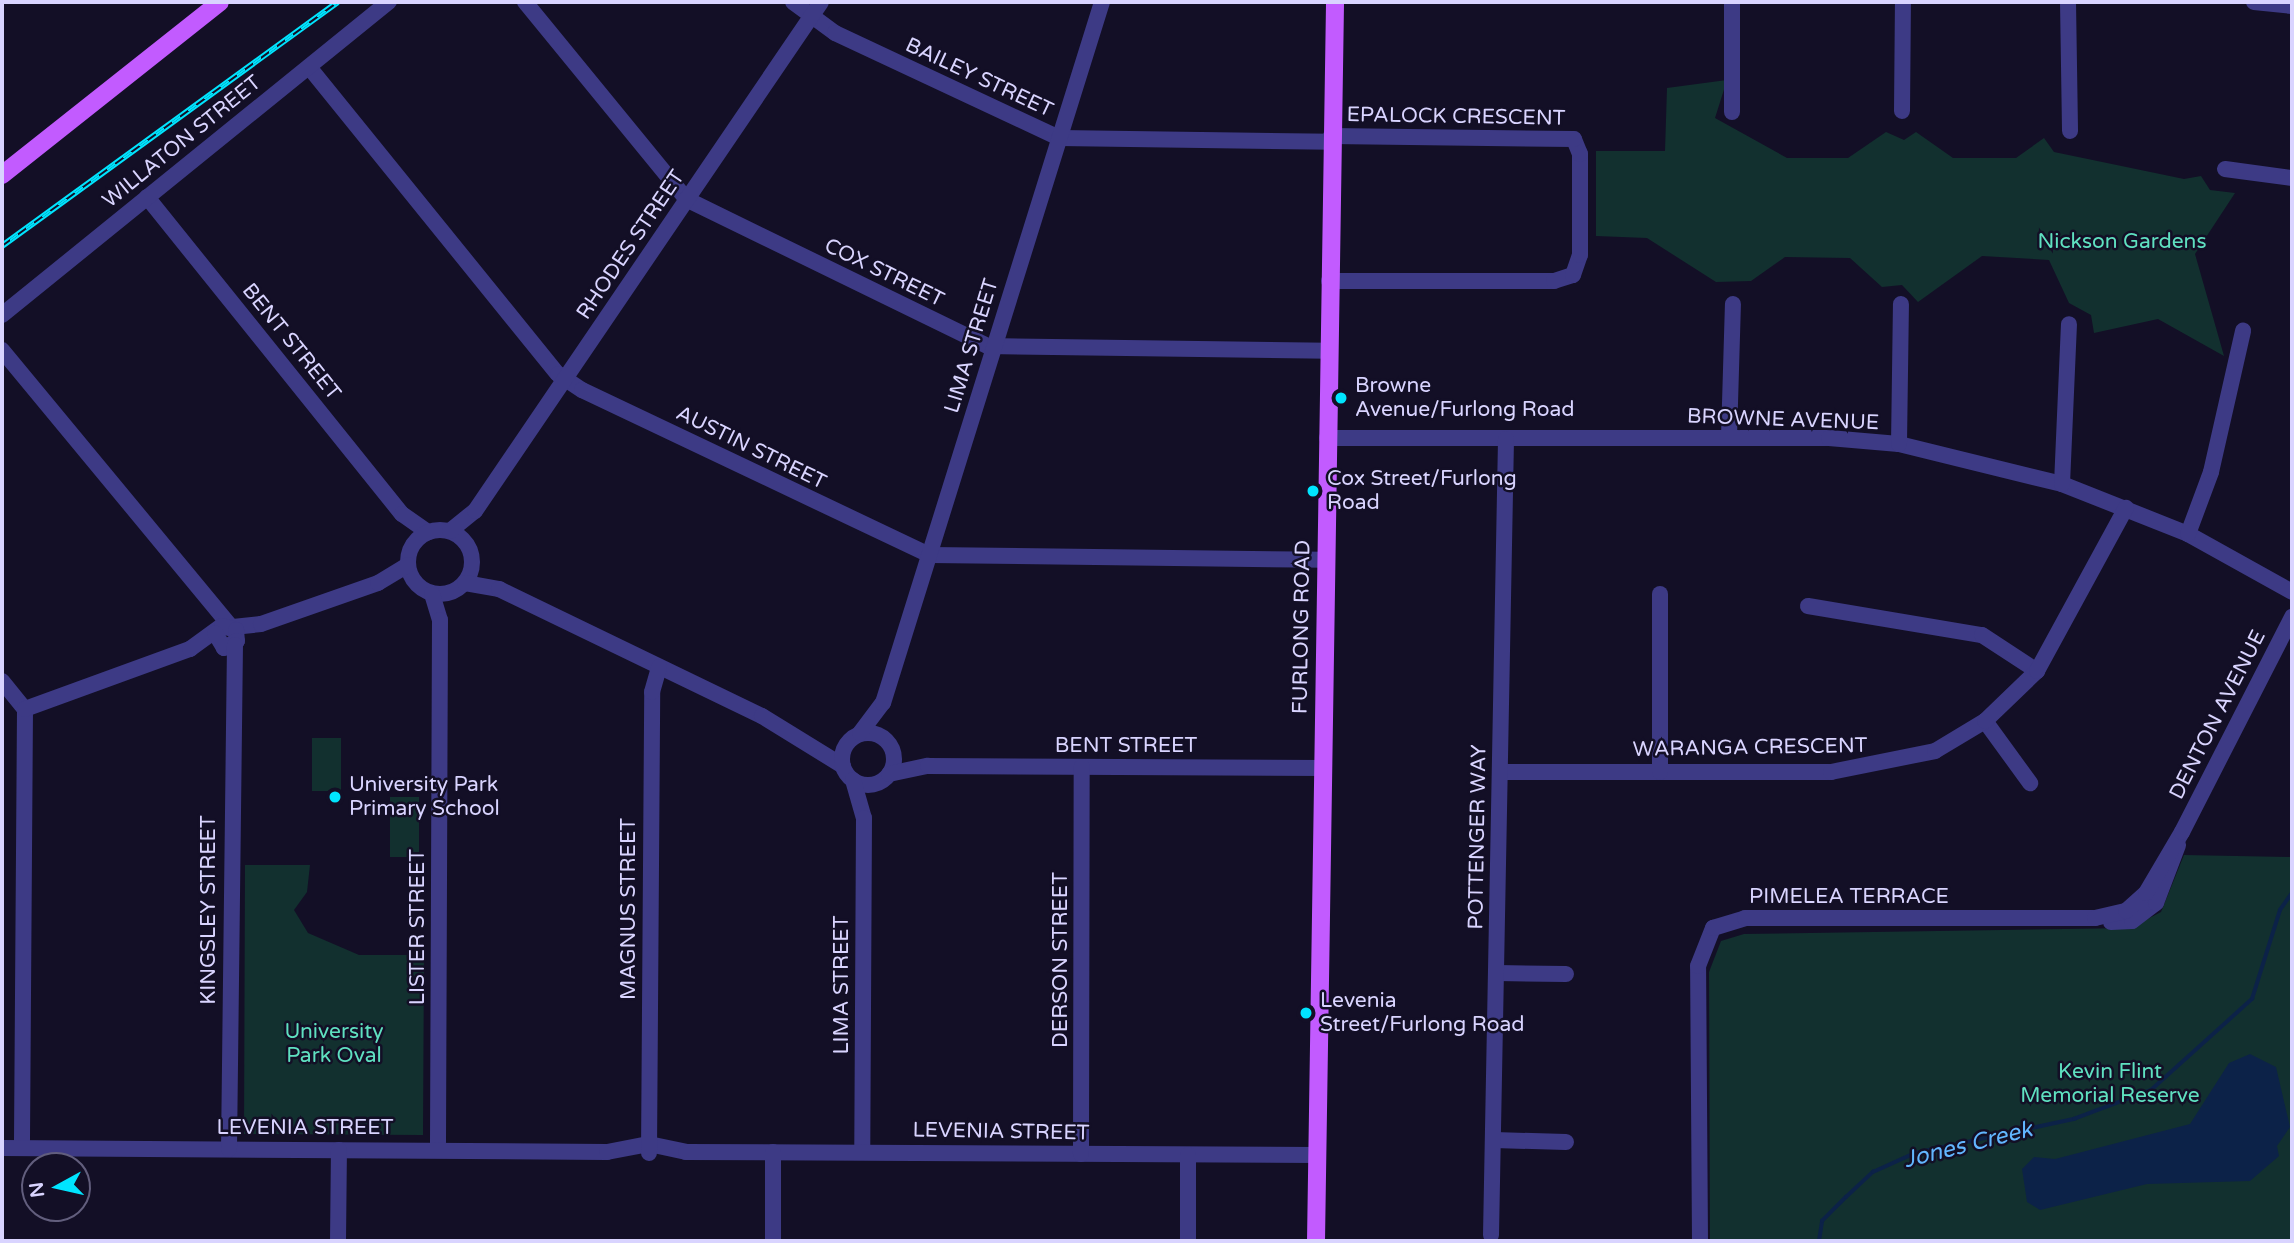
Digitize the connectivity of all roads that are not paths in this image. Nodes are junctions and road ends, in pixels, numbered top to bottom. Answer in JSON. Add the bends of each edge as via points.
{"nodes":[{"id":1,"x":389,"y":2,"type":"edge"},
{"id":2,"x":525,"y":2,"type":"edge"},
{"id":3,"x":793,"y":2,"type":"edge"},
{"id":4,"x":821,"y":2,"type":"edge"},
{"id":5,"x":1102,"y":2,"type":"edge"},
{"id":6,"x":1732,"y":2,"type":"edge"},
{"id":7,"x":1903,"y":2,"type":"edge"},
{"id":8,"x":2068,"y":2,"type":"edge"},
{"id":9,"x":2254,"y":2,"type":"edge"},
{"id":10,"x":213,"y":4,"type":"edge"},
{"id":11,"x":2292,"y":6,"type":"edge"},
{"id":12,"x":1333,"y":7,"type":"edge"},
{"id":13,"x":811,"y":19,"type":"junction"},
{"id":14,"x":309,"y":66,"type":"junction"},
{"id":15,"x":1902,"y":111,"type":"dead end"},
{"id":16,"x":1732,"y":112,"type":"dead end"},
{"id":17,"x":2070,"y":131,"type":"dead end"},
{"id":18,"x":1059,"y":138,"type":"junction"},
{"id":19,"x":1331,"y":139,"type":"junction"},
{"id":20,"x":2225,"y":169,"type":"dead end"},
{"id":21,"x":2,"y":175,"type":"edge"},
{"id":22,"x":2292,"y":178,"type":"edge"},
{"id":23,"x":147,"y":197,"type":"junction"},
{"id":24,"x":686,"y":199,"type":"junction"},
{"id":25,"x":1329,"y":281,"type":"junction"},
{"id":26,"x":1733,"y":304,"type":"dead end"},
{"id":27,"x":1901,"y":304,"type":"dead end"},
{"id":28,"x":2,"y":315,"type":"edge"},
{"id":29,"x":2069,"y":324,"type":"dead end"},
{"id":30,"x":2244,"y":331,"type":"dead end"},
{"id":31,"x":995,"y":348,"type":"junction"},
{"id":32,"x":2,"y":350,"type":"edge"},
{"id":33,"x":1328,"y":351,"type":"junction"},
{"id":34,"x":565,"y":380,"type":"junction"},
{"id":35,"x":1327,"y":438,"type":"junction"},
{"id":36,"x":1729,"y":438,"type":"junction"},
{"id":37,"x":1506,"y":439,"type":"junction"},
{"id":38,"x":1899,"y":444,"type":"junction"},
{"id":39,"x":2062,"y":484,"type":"junction"},
{"id":40,"x":2126,"y":508,"type":"junction"},
{"id":41,"x":475,"y":511,"type":"junction"},
{"id":42,"x":402,"y":513,"type":"junction"},
{"id":43,"x":428,"y":531,"type":"junction"},
{"id":44,"x":450,"y":531,"type":"junction"},
{"id":45,"x":2188,"y":534,"type":"junction"},
{"id":46,"x":414,"y":543,"type":"junction"},
{"id":47,"x":467,"y":543,"type":"junction"},
{"id":48,"x":930,"y":555,"type":"junction"},
{"id":49,"x":1325,"y":560,"type":"junction"},
{"id":50,"x":473,"y":564,"type":"junction"},
{"id":51,"x":408,"y":565,"type":"junction"},
{"id":52,"x":414,"y":580,"type":"junction"},
{"id":53,"x":379,"y":583,"type":"junction"},
{"id":54,"x":466,"y":583,"type":"junction"},
{"id":55,"x":499,"y":589,"type":"junction"},
{"id":56,"x":2292,"y":592,"type":"edge"},
{"id":57,"x":432,"y":593,"type":"junction"},
{"id":58,"x":450,"y":593,"type":"junction"},
{"id":59,"x":1660,"y":594,"type":"dead end"},
{"id":60,"x":1808,"y":606,"type":"dead end"},
{"id":61,"x":2292,"y":617,"type":"edge"},
{"id":62,"x":440,"y":620,"type":"junction"},
{"id":63,"x":226,"y":637,"type":"junction"},
{"id":64,"x":659,"y":667,"type":"junction"},
{"id":65,"x":2037,"y":671,"type":"junction"},
{"id":66,"x":2,"y":681,"type":"edge"},
{"id":67,"x":883,"y":703,"type":"junction"},
{"id":68,"x":25,"y":709,"type":"junction"},
{"id":69,"x":1985,"y":721,"type":"junction"},
{"id":70,"x":856,"y":736,"type":"junction"},
{"id":71,"x":808,"y":739,"type":"junction"},
{"id":72,"x":891,"y":747,"type":"junction"},
{"id":73,"x":843,"y":766,"type":"junction"},
{"id":74,"x":928,"y":766,"type":"junction"},
{"id":75,"x":1083,"y":767,"type":"junction"},
{"id":76,"x":1323,"y":768,"type":"junction"},
{"id":77,"x":1500,"y":772,"type":"junction"},
{"id":78,"x":1660,"y":772,"type":"junction"},
{"id":79,"x":885,"y":778,"type":"junction"},
{"id":80,"x":853,"y":780,"type":"junction"},
{"id":81,"x":2030,"y":783,"type":"dead end"},
{"id":82,"x":864,"y":818,"type":"junction"},
{"id":83,"x":2141,"y":909,"type":"joint"},
{"id":84,"x":1497,"y":973,"type":"junction"},
{"id":85,"x":1566,"y":974,"type":"dead end"},
{"id":86,"x":1494,"y":1140,"type":"junction"},
{"id":87,"x":1566,"y":1142,"type":"dead end"},
{"id":88,"x":2,"y":1148,"type":"edge"},
{"id":89,"x":22,"y":1148,"type":"junction"},
{"id":90,"x":649,"y":1148,"type":"junction"},
{"id":91,"x":229,"y":1149,"type":"junction"},
{"id":92,"x":339,"y":1150,"type":"junction"},
{"id":93,"x":438,"y":1150,"type":"junction"},
{"id":94,"x":774,"y":1152,"type":"junction"},
{"id":95,"x":862,"y":1152,"type":"junction"},
{"id":96,"x":1081,"y":1154,"type":"junction"},
{"id":97,"x":1188,"y":1155,"type":"junction"},
{"id":98,"x":1316,"y":1155,"type":"junction"},
{"id":99,"x":1491,"y":1235,"type":"dead end"},
{"id":100,"x":1315,"y":1239,"type":"edge"},
{"id":101,"x":338,"y":1241,"type":"edge"},
{"id":102,"x":773,"y":1241,"type":"edge"},
{"id":103,"x":1188,"y":1241,"type":"edge"},
{"id":104,"x":1700,"y":1241,"type":"edge"}],
"edges":[{"from":1,"to":14,"type":"street","name":"WILLATON STREET"},
{"from":2,"to":24,"type":"street","name":"COX STREET"},
{"from":3,"to":13,"type":"street","name":"BAILEY STREET"},
{"from":4,"to":13,"type":"street","name":"RHODES STREET"},
{"from":5,"to":18,"type":"street","name":"LIMA STREET"},
{"from":6,"to":16,"type":"street"},
{"from":7,"to":15,"type":"street"},
{"from":8,"to":17,"type":"street"},
{"from":9,"to":11,"type":"street"},
{"from":10,"to":21,"type":"main road"},
{"from":12,"to":19,"type":"main road","name":"FURLONG ROAD"},
{"from":13,"to":18,"type":"street","name":"BAILEY STREET"},
{"from":13,"to":24,"type":"street","name":"RHODES STREET"},
{"from":14,"to":23,"type":"street","name":"WILLATON STREET"},
{"from":14,"to":34,"type":"street","name":"AUSTIN STREET"},
{"from":18,"to":19,"type":"street","name":"BAILEY STREET"},
{"from":18,"to":31,"type":"street","name":"LIMA STREET"},
{"from":19,"to":25,"type":"main road","name":"FURLONG ROAD"},
{"from":19,"to":25,"type":"street","name":"EPALOCK CRESCENT","via":[[1574,139],[1580,154],[1580,255],[1573,275],[1554,281]]},
{"from":20,"to":22,"type":"street"},
{"from":23,"to":28,"type":"street","name":"WILLATON STREET"},
{"from":23,"to":42,"type":"street","name":"BENT STREET"},
{"from":24,"to":31,"type":"street","name":"COX STREET"},
{"from":24,"to":34,"type":"street","name":"RHODES STREET"},
{"from":25,"to":33,"type":"main road","name":"FURLONG ROAD"},
{"from":26,"to":36,"type":"street"},
{"from":27,"to":38,"type":"street"},
{"from":29,"to":39,"type":"street"},
{"from":30,"to":45,"type":"street","via":[[2211,472]]},
{"from":31,"to":33,"type":"street","name":"COX STREET"},
{"from":31,"to":48,"type":"street","name":"LIMA STREET"},
{"from":32,"to":63,"type":"street","name":"KINGSLEY STREET","via":[[211,609]]},
{"from":33,"to":35,"type":"main road","name":"FURLONG ROAD"},
{"from":34,"to":41,"type":"street","name":"RHODES STREET"},
{"from":34,"to":48,"type":"street","name":"AUSTIN STREET"},
{"from":35,"to":37,"type":"street","name":"BROWNE AVENUE"},
{"from":35,"to":49,"type":"main road","name":"FURLONG ROAD"},
{"from":36,"to":37,"type":"street","name":"BROWNE AVENUE"},
{"from":36,"to":38,"type":"street","name":"BROWNE AVENUE"},
{"from":37,"to":77,"type":"street","name":"POTTENGER WAY"},
{"from":38,"to":39,"type":"street","name":"BROWNE AVENUE"},
{"from":39,"to":40,"type":"street","name":"BROWNE AVENUE"},
{"from":40,"to":45,"type":"street","name":"BROWNE AVENUE"},
{"from":40,"to":65,"type":"street","name":"WARANGA CRESCENT"},
{"from":41,"to":44,"type":"street","name":"RHODES STREET"},
{"from":41,"to":47,"type":"street","name":"RHODES STREET"},
{"from":42,"to":43,"type":"street","name":"BENT STREET"},
{"from":42,"to":46,"type":"street","name":"BENT STREET"},
{"from":43,"to":44,"type":"street"},
{"from":43,"to":46,"type":"street"},
{"from":44,"to":47,"type":"street"},
{"from":45,"to":56,"type":"street","name":"BROWNE AVENUE"},
{"from":46,"to":51,"type":"street"},
{"from":47,"to":50,"type":"street"},
{"from":48,"to":49,"type":"street","name":"AUSTIN STREET"},
{"from":48,"to":67,"type":"street","name":"LIMA STREET"},
{"from":49,"to":76,"type":"main road","name":"FURLONG ROAD"},
{"from":50,"to":54,"type":"street"},
{"from":50,"to":55,"type":"street"},
{"from":51,"to":52,"type":"street"},
{"from":51,"to":53,"type":"street"},
{"from":52,"to":53,"type":"street"},
{"from":52,"to":57,"type":"street"},
{"from":53,"to":63,"type":"street"},
{"from":54,"to":55,"type":"street"},
{"from":54,"to":58,"type":"street"},
{"from":55,"to":64,"type":"street"},
{"from":57,"to":58,"type":"street"},
{"from":57,"to":62,"type":"street","name":"LISTER STREET"},
{"from":58,"to":62,"type":"street","name":"LISTER STREET"},
{"from":59,"to":78,"type":"street"},
{"from":60,"to":65,"type":"street","via":[[1982,635]]},
{"from":61,"to":83,"type":"street","name":"DENTON AVENUE"},
{"from":62,"to":93,"type":"street","name":"LISTER STREET"},
{"from":63,"to":68,"type":"street"},
{"from":63,"to":91,"type":"street","name":"KINGSLEY STREET","via":[[232,671]]},
{"from":64,"to":71,"type":"street"},
{"from":64,"to":90,"type":"street","name":"MAGNUS STREET","via":[[652,692]]},
{"from":65,"to":69,"type":"street","name":"WARANGA CRESCENT"},
{"from":66,"to":68,"type":"street"},
{"from":67,"to":70,"type":"street","name":"LIMA STREET"},
{"from":67,"to":72,"type":"street","name":"LIMA STREET"},
{"from":68,"to":89,"type":"street"},
{"from":69,"to":78,"type":"street","name":"WARANGA CRESCENT","via":[[1935,751],[1870,768]]},
{"from":69,"to":81,"type":"street"},
{"from":70,"to":71,"type":"street"},
{"from":70,"to":72,"type":"street","name":"BENT STREET"},
{"from":70,"to":73,"type":"street"},
{"from":71,"to":73,"type":"street"},
{"from":72,"to":74,"type":"street","name":"BENT STREET"},
{"from":72,"to":79,"type":"street","name":"LIMA STREET"},
{"from":73,"to":80,"type":"street","name":"LIMA STREET"},
{"from":74,"to":75,"type":"street","name":"BENT STREET"},
{"from":74,"to":79,"type":"street","name":"BENT STREET"},
{"from":75,"to":76,"type":"street","name":"BENT STREET"},
{"from":75,"to":96,"type":"street","name":"DERSON STREET"},
{"from":76,"to":98,"type":"main road","name":"FURLONG ROAD"},
{"from":77,"to":78,"type":"street","name":"WARANGA CRESCENT"},
{"from":77,"to":84,"type":"street","name":"POTTENGER WAY"},
{"from":79,"to":80,"type":"street","name":"BENT STREET"},
{"from":79,"to":82,"type":"street","name":"LIMA STREET"},
{"from":80,"to":82,"type":"street","name":"LIMA STREET"},
{"from":82,"to":95,"type":"street","name":"LIMA STREET"},
{"from":83,"to":104,"type":"street","name":"PIMELEA TERRACE","via":[[2132,921],[1745,918],[1713,928],[1698,966]]},
{"from":84,"to":85,"type":"street"},
{"from":84,"to":86,"type":"street","name":"POTTENGER WAY"},
{"from":86,"to":87,"type":"street"},
{"from":86,"to":99,"type":"street","name":"POTTENGER WAY"},
{"from":88,"to":89,"type":"street","name":"LEVENIA STREET"},
{"from":89,"to":91,"type":"street","name":"LEVENIA STREET"},
{"from":90,"to":93,"type":"street","name":"LEVENIA STREET","via":[[607,1152]]},
{"from":90,"to":94,"type":"street","name":"LEVENIA STREET"},
{"from":91,"to":92,"type":"street","name":"LEVENIA STREET"},
{"from":92,"to":93,"type":"street","name":"LEVENIA STREET"},
{"from":92,"to":101,"type":"street"},
{"from":94,"to":95,"type":"street","name":"LEVENIA STREET"},
{"from":94,"to":102,"type":"street"},
{"from":95,"to":96,"type":"street","name":"LEVENIA STREET"},
{"from":96,"to":97,"type":"street","name":"LEVENIA STREET"},
{"from":97,"to":98,"type":"street","name":"LEVENIA STREET"},
{"from":97,"to":103,"type":"street"},
{"from":98,"to":100,"type":"main road","name":"FURLONG ROAD"}]}
